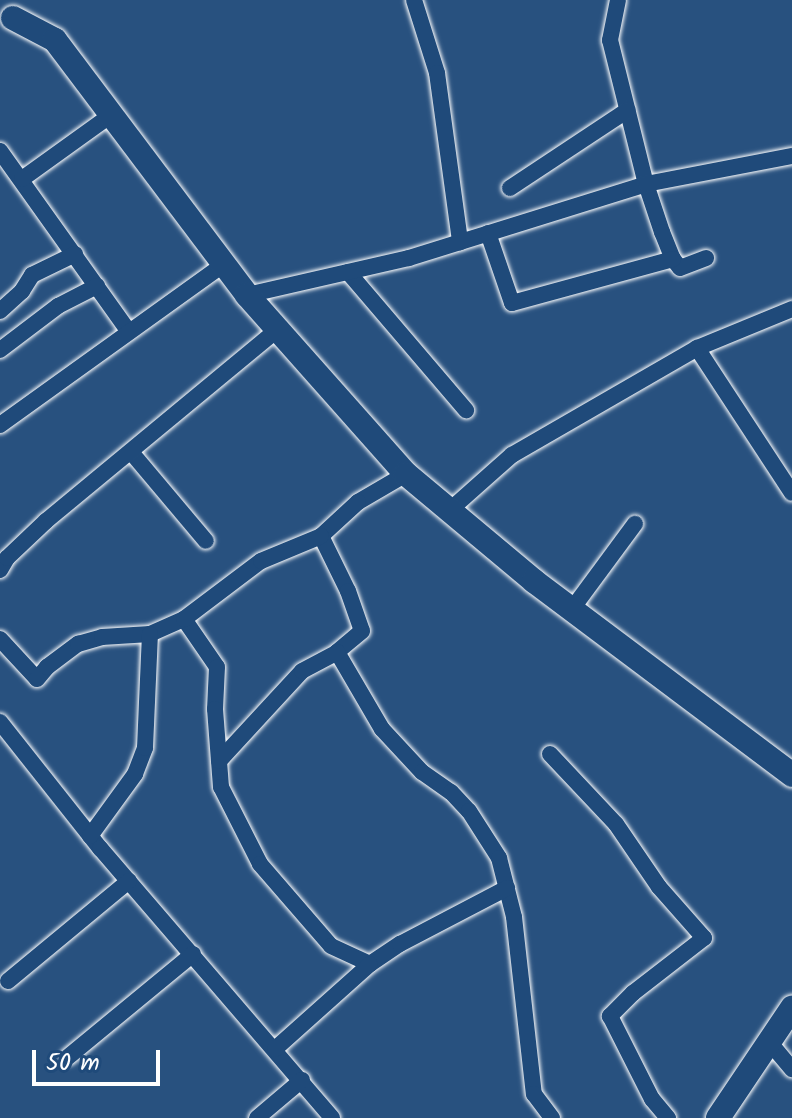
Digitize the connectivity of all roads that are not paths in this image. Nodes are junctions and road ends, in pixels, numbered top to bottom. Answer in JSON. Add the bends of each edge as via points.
{"nodes":[{"id":1,"x":414,"y":0,"type":"edge"},
{"id":2,"x":618,"y":0,"type":"edge"},
{"id":3,"x":7,"y":15,"type":"edge"},
{"id":4,"x":628,"y":110,"type":"junction"},
{"id":5,"x":111,"y":115,"type":"junction"},
{"id":6,"x":0,"y":151,"type":"edge"},
{"id":7,"x":792,"y":156,"type":"edge"},
{"id":8,"x":22,"y":179,"type":"junction"},
{"id":9,"x":646,"y":184,"type":"junction"},
{"id":10,"x":510,"y":188,"type":"dead end"},
{"id":11,"x":488,"y":233,"type":"junction"},
{"id":12,"x":460,"y":242,"type":"junction"},
{"id":13,"x":75,"y":254,"type":"junction"},
{"id":14,"x":706,"y":258,"type":"dead end"},
{"id":15,"x":673,"y":259,"type":"junction"},
{"id":16,"x":224,"y":264,"type":"junction"},
{"id":17,"x":348,"y":272,"type":"junction"},
{"id":18,"x":97,"y":286,"type":"junction"},
{"id":19,"x":247,"y":295,"type":"junction"},
{"id":20,"x":792,"y":309,"type":"edge"},
{"id":21,"x":0,"y":311,"type":"edge"},
{"id":22,"x":278,"y":329,"type":"junction"},
{"id":23,"x":129,"y":332,"type":"junction"},
{"id":24,"x":697,"y":348,"type":"junction"},
{"id":25,"x":0,"y":350,"type":"edge"},
{"id":26,"x":466,"y":410,"type":"dead end"},
{"id":27,"x":0,"y":425,"type":"edge"},
{"id":28,"x":131,"y":452,"type":"junction"},
{"id":29,"x":406,"y":474,"type":"junction"},
{"id":30,"x":792,"y":493,"type":"edge"},
{"id":31,"x":450,"y":510,"type":"junction"},
{"id":32,"x":635,"y":524,"type":"dead end"},
{"id":33,"x":321,"y":536,"type":"junction"},
{"id":34,"x":206,"y":541,"type":"dead end"},
{"id":35,"x":0,"y":570,"type":"edge"},
{"id":36,"x":572,"y":609,"type":"junction"},
{"id":37,"x":184,"y":619,"type":"junction"},
{"id":38,"x":150,"y":634,"type":"junction"},
{"id":39,"x":0,"y":639,"type":"edge"},
{"id":40,"x":337,"y":652,"type":"junction"},
{"id":41,"x":0,"y":722,"type":"edge"},
{"id":42,"x":550,"y":754,"type":"dead end"},
{"id":43,"x":219,"y":761,"type":"junction"},
{"id":44,"x":792,"y":775,"type":"edge"},
{"id":45,"x":90,"y":836,"type":"junction"},
{"id":46,"x":129,"y":881,"type":"junction"},
{"id":47,"x":507,"y":888,"type":"junction"},
{"id":48,"x":193,"y":954,"type":"junction"},
{"id":49,"x":370,"y":964,"type":"junction"},
{"id":50,"x":8,"y":981,"type":"dead end"},
{"id":51,"x":792,"y":1008,"type":"edge"},
{"id":52,"x":771,"y":1044,"type":"junction"},
{"id":53,"x":275,"y":1049,"type":"junction"},
{"id":54,"x":68,"y":1057,"type":"dead end"},
{"id":55,"x":792,"y":1069,"type":"edge"},
{"id":56,"x":302,"y":1080,"type":"junction"},
{"id":57,"x":257,"y":1118,"type":"edge"},
{"id":58,"x":332,"y":1118,"type":"edge"},
{"id":59,"x":552,"y":1118,"type":"edge"},
{"id":60,"x":668,"y":1118,"type":"edge"},
{"id":61,"x":718,"y":1118,"type":"edge"}],
"edges":[{"from":1,"to":12,"type":"street","via":[[437,73]]},
{"from":2,"to":4,"type":"street","via":[[610,40]]},
{"from":3,"to":5,"type":"street","via":[[55,40]]},
{"from":4,"to":9,"type":"street"},
{"from":4,"to":10,"type":"street"},
{"from":5,"to":8,"type":"street"},
{"from":5,"to":16,"type":"street"},
{"from":6,"to":8,"type":"street"},
{"from":7,"to":9,"type":"street"},
{"from":8,"to":13,"type":"street"},
{"from":9,"to":11,"type":"street"},
{"from":9,"to":15,"type":"street"},
{"from":11,"to":12,"type":"street"},
{"from":11,"to":15,"type":"street","via":[[512,303]]},
{"from":12,"to":17,"type":"street"},
{"from":13,"to":18,"type":"street"},
{"from":13,"to":21,"type":"street","via":[[32,275]]},
{"from":14,"to":15,"type":"street","via":[[680,268]]},
{"from":16,"to":19,"type":"street"},
{"from":16,"to":23,"type":"street"},
{"from":17,"to":19,"type":"street"},
{"from":17,"to":26,"type":"street"},
{"from":18,"to":23,"type":"street"},
{"from":18,"to":25,"type":"street","via":[[58,306]]},
{"from":19,"to":22,"type":"street"},
{"from":20,"to":24,"type":"street"},
{"from":22,"to":28,"type":"street"},
{"from":22,"to":29,"type":"street"},
{"from":23,"to":27,"type":"street"},
{"from":24,"to":30,"type":"street"},
{"from":24,"to":31,"type":"street","via":[[512,455]]},
{"from":28,"to":34,"type":"street"},
{"from":28,"to":35,"type":"street","via":[[46,521]]},
{"from":29,"to":31,"type":"street"},
{"from":29,"to":33,"type":"street","via":[[358,502]]},
{"from":31,"to":36,"type":"street"},
{"from":32,"to":36,"type":"street"},
{"from":33,"to":37,"type":"street","via":[[261,561]]},
{"from":33,"to":40,"type":"street","via":[[362,631]]},
{"from":36,"to":44,"type":"street"},
{"from":37,"to":38,"type":"street"},
{"from":37,"to":43,"type":"street","via":[[217,667]]},
{"from":38,"to":39,"type":"street","via":[[78,644],[37,679]]},
{"from":38,"to":45,"type":"street","via":[[145,748],[135,774]]},
{"from":40,"to":43,"type":"street","via":[[302,671]]},
{"from":40,"to":47,"type":"street","via":[[382,729],[469,811],[499,858]]},
{"from":41,"to":45,"type":"street"},
{"from":42,"to":60,"type":"street","via":[[616,824],[659,887],[704,938],[610,1016],[652,1099]]},
{"from":43,"to":49,"type":"street","via":[[221,787],[260,864],[331,946]]},
{"from":45,"to":46,"type":"street"},
{"from":46,"to":48,"type":"street"},
{"from":46,"to":50,"type":"street"},
{"from":47,"to":49,"type":"street"},
{"from":47,"to":59,"type":"street","via":[[534,1094]]},
{"from":48,"to":53,"type":"street"},
{"from":48,"to":54,"type":"street"},
{"from":49,"to":53,"type":"street"},
{"from":51,"to":52,"type":"street"},
{"from":52,"to":55,"type":"street"},
{"from":52,"to":61,"type":"street"},
{"from":53,"to":56,"type":"street"},
{"from":56,"to":57,"type":"street"},
{"from":56,"to":58,"type":"street"}]}
